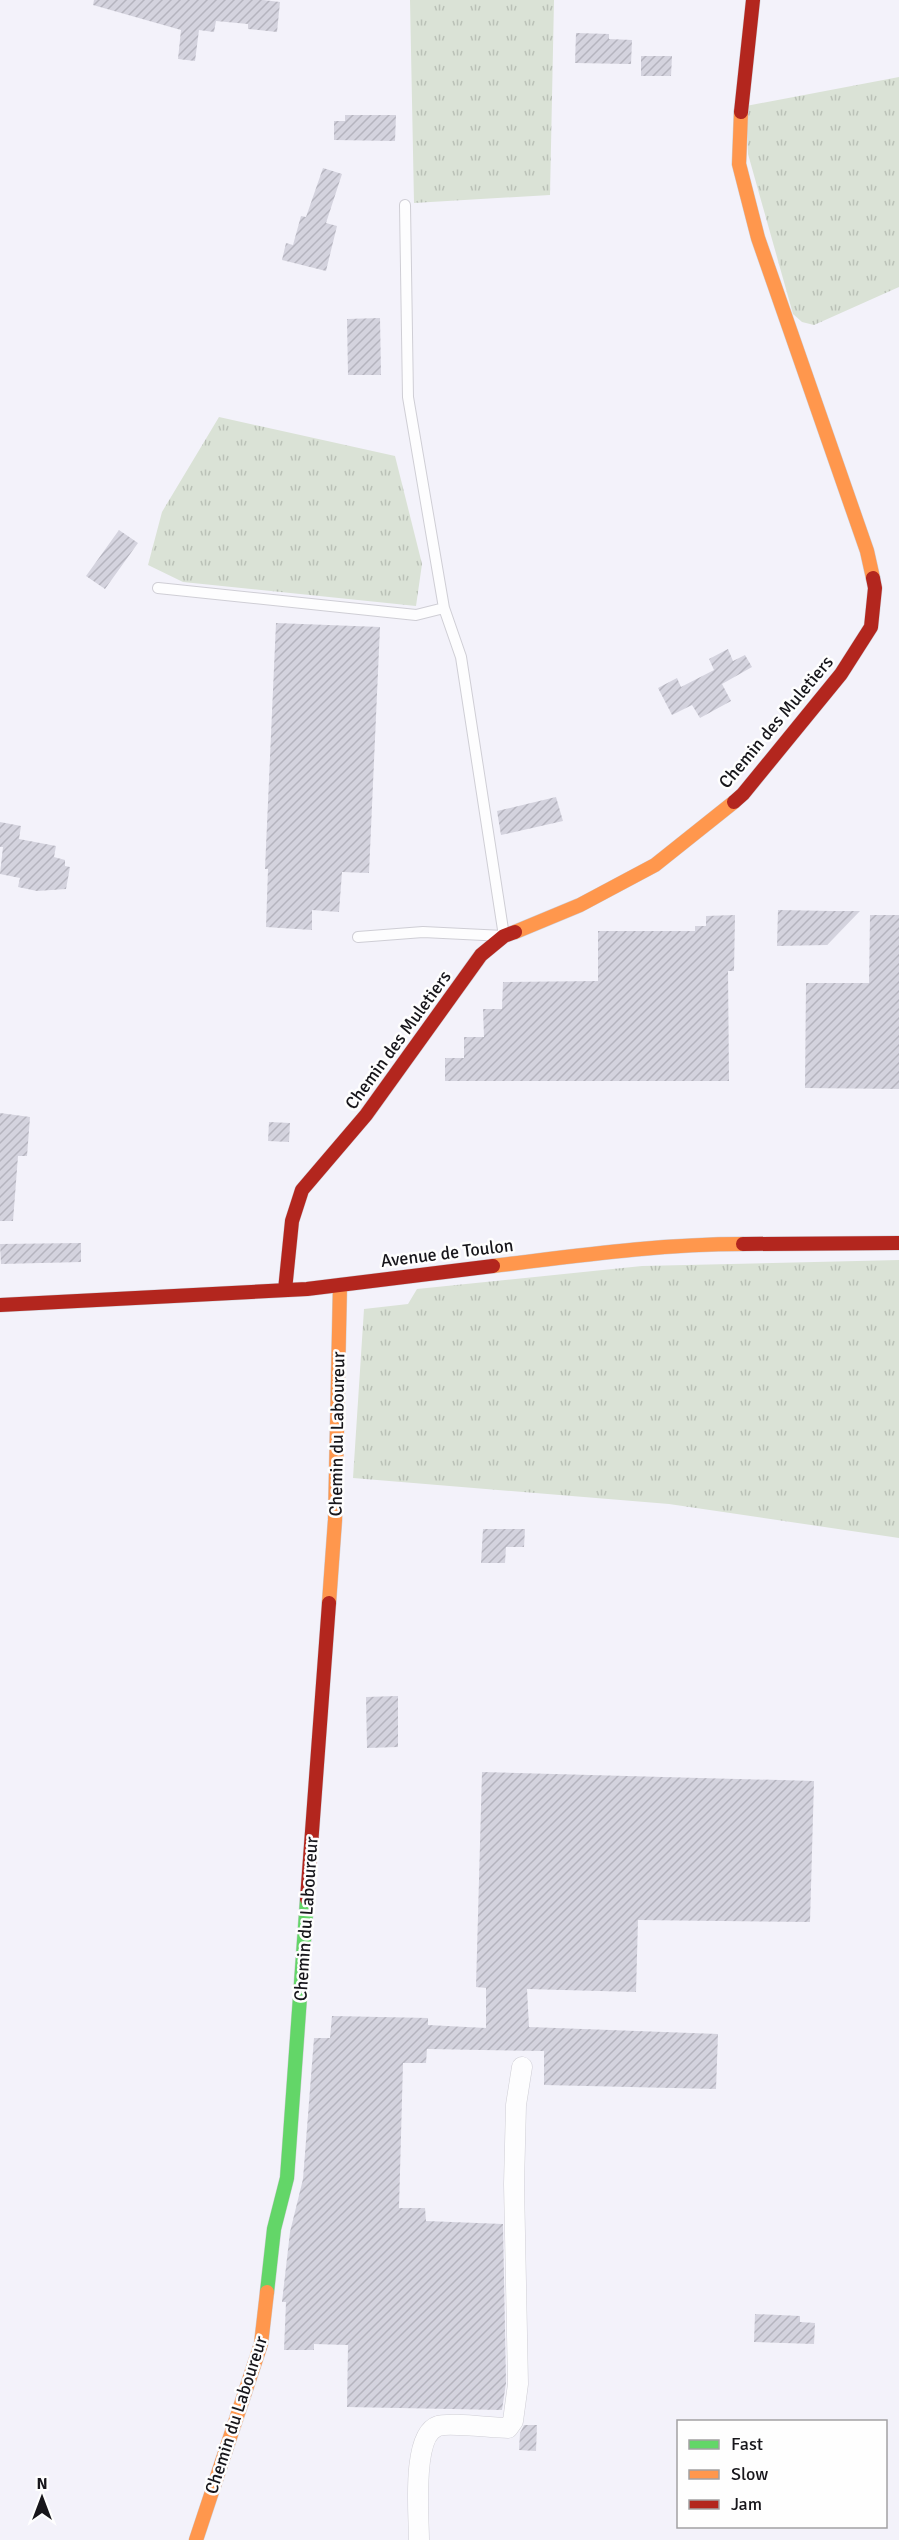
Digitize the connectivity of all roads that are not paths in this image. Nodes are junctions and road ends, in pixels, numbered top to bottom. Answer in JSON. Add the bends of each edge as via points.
{"nodes":[{"id":1,"x":753,"y":0,"type":"edge"},
{"id":2,"x":405,"y":205,"type":"dead end"},
{"id":3,"x":158,"y":588,"type":"dead end"},
{"id":4,"x":444,"y":608,"type":"junction"},
{"id":5,"x":504,"y":936,"type":"junction"},
{"id":6,"x":358,"y":937,"type":"dead end"},
{"id":7,"x":899,"y":1243,"type":"edge"},
{"id":8,"x":340,"y":1285,"type":"junction"},
{"id":9,"x":285,"y":1290,"type":"junction"},
{"id":10,"x":0,"y":1305,"type":"edge"},
{"id":11,"x":522,"y":2067,"type":"dead end"},
{"id":12,"x":196,"y":2540,"type":"edge"},
{"id":13,"x":419,"y":2540,"type":"edge"}],
"edges":[{"from":1,"to":5,"type":"street","name":"Chemin des Muletiers","via":[[741,96],[739,164],[758,238],[867,551],[875,588],[871,627],[842,674],[743,794],[655,865],[580,905]]},
{"from":2,"to":4,"type":"lane","via":[[408,397]]},
{"from":3,"to":4,"type":"lane","via":[[416,615]]},
{"from":4,"to":5,"type":"lane","via":[[462,657]]},
{"from":5,"to":6,"type":"lane","via":[[423,932]]},
{"from":5,"to":9,"type":"street","name":"Chemin des Muletiers","via":[[481,955],[366,1115],[302,1190],[292,1221]]},
{"from":7,"to":8,"type":"street","name":"Avenue de Toulon","via":[[705,1244],[589,1254]]},
{"from":8,"to":9,"type":"street","name":"Avenue de Toulon"},
{"from":8,"to":12,"type":"street","name":"Chemin du Laboureur","via":[[335,1520],[287,2178],[274,2229],[261,2344]]},
{"from":9,"to":10,"type":"street","name":"Avenue de Toulon"},
{"from":11,"to":13,"type":"street","via":[[516,2105],[518,2384],[513,2421],[508,2428],[438,2426],[427,2434],[420,2453]]}]}
